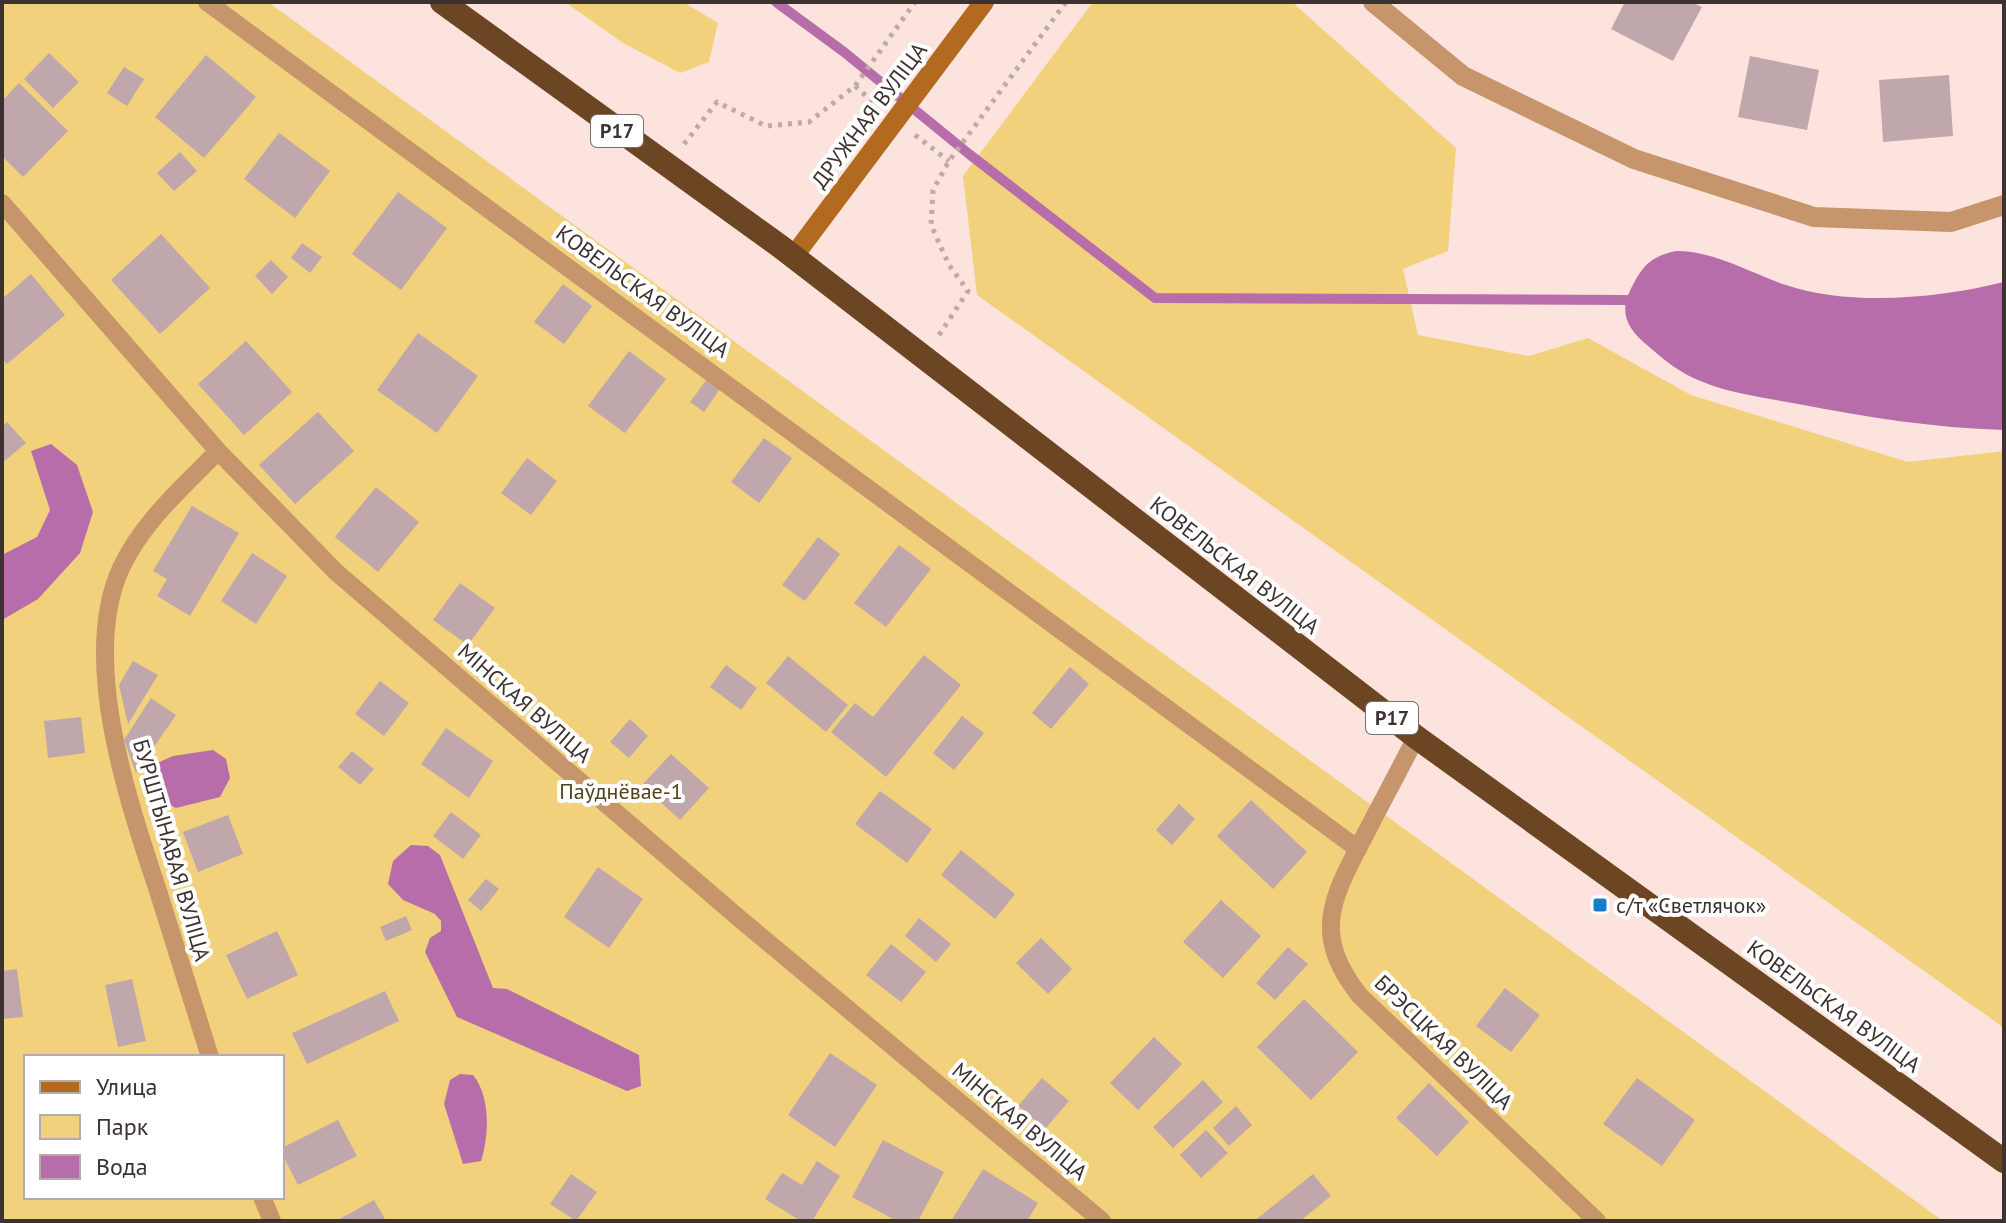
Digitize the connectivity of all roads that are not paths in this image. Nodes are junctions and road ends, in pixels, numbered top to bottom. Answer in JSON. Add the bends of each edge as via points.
{"nodes":[{"id":1,"x":207,"y":2,"type":"edge"},
{"id":2,"x":442,"y":2,"type":"edge"},
{"id":3,"x":984,"y":2,"type":"edge"},
{"id":4,"x":1373,"y":2,"type":"edge"},
{"id":5,"x":2,"y":203,"type":"edge"},
{"id":6,"x":2004,"y":205,"type":"edge"},
{"id":7,"x":793,"y":257,"type":"junction"},
{"id":8,"x":218,"y":451,"type":"junction"},
{"id":9,"x":1416,"y":737,"type":"junction"},
{"id":10,"x":1358,"y":849,"type":"junction"},
{"id":11,"x":209,"y":1055,"type":"edge"},
{"id":12,"x":2004,"y":1161,"type":"edge"},
{"id":13,"x":263,"y":1199,"type":"edge"},
{"id":14,"x":272,"y":1221,"type":"edge"},
{"id":15,"x":1102,"y":1221,"type":"edge"},
{"id":16,"x":1597,"y":1221,"type":"edge"}],
"edges":[{"from":1,"to":10,"type":"lane","name":"КОВЕЛЬСКАЯ ВУЛІЦА"},
{"from":2,"to":7,"type":"highway","name":"КОВЕЛЬСКАЯ ВУЛІЦА","number":"Р17"},
{"from":3,"to":7,"type":"street","name":"ДРУЖНАЯ ВУЛІЦА"},
{"from":4,"to":6,"type":"street","via":[[1463,76],[1634,159],[1814,217],[1951,222]]},
{"from":5,"to":8,"type":"lane","name":"МІНСКАЯ ВУЛІЦА"},
{"from":7,"to":9,"type":"highway","name":"КОВЕЛЬСКАЯ ВУЛІЦА","number":"Р17"},
{"from":8,"to":11,"type":"lane","name":"БУРШТЫНАВАЯ ВУЛІЦА","via":[[133,543],[111,601],[107,634],[110,706],[122,779]]},
{"from":8,"to":15,"type":"lane","name":"МІНСКАЯ ВУЛІЦА","via":[[336,572]]},
{"from":9,"to":10,"type":"lane","name":"БРЭСЦКАЯ ВУЛІЦА"},
{"from":9,"to":12,"type":"highway","name":"КОВЕЛЬСКАЯ ВУЛІЦА","number":"Р17"},
{"from":10,"to":16,"type":"lane","name":"БРЭСЦКАЯ ВУЛІЦА","via":[[1337,888],[1331,924],[1337,962],[1347,979]]},
{"from":13,"to":14,"type":"lane"}]}
